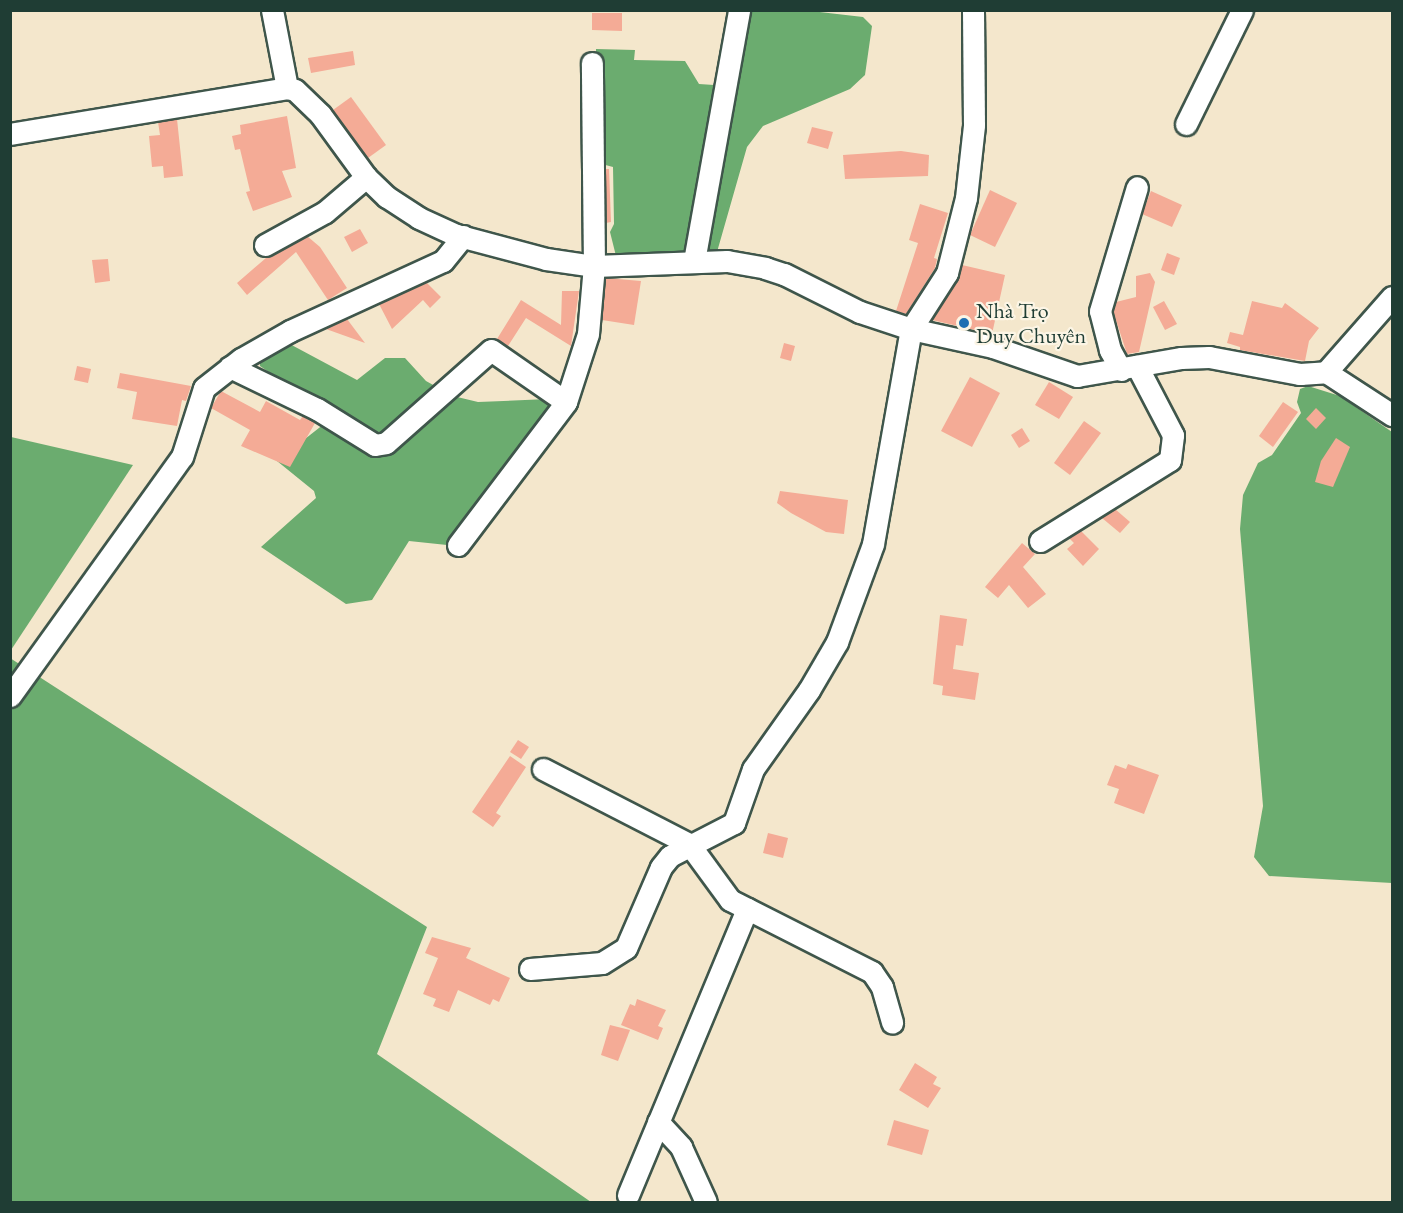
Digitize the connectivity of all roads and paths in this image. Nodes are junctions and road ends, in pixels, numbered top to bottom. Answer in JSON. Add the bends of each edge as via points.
{"nodes":[{"id":1,"x":272,"y":10,"type":"edge"},
{"id":2,"x":739,"y":10,"type":"edge"},
{"id":3,"x":973,"y":10,"type":"edge"},
{"id":4,"x":1242,"y":10,"type":"edge"},
{"id":5,"x":592,"y":63,"type":"dead end"},
{"id":6,"x":287,"y":88,"type":"junction"},
{"id":7,"x":1186,"y":124,"type":"dead end"},
{"id":8,"x":10,"y":134,"type":"edge"},
{"id":9,"x":366,"y":177,"type":"junction"},
{"id":10,"x":1137,"y":187,"type":"dead end"},
{"id":11,"x":463,"y":236,"type":"junction"},
{"id":12,"x":265,"y":245,"type":"dead end"},
{"id":13,"x":694,"y":261,"type":"junction"},
{"id":14,"x":594,"y":266,"type":"junction"},
{"id":15,"x":1392,"y":297,"type":"edge"},
{"id":16,"x":910,"y":329,"type":"junction"},
{"id":17,"x":230,"y":367,"type":"junction"},
{"id":18,"x":1129,"y":368,"type":"junction"},
{"id":19,"x":1326,"y":372,"type":"junction"},
{"id":20,"x":566,"y":402,"type":"junction"},
{"id":21,"x":1392,"y":415,"type":"edge"},
{"id":22,"x":1040,"y":541,"type":"dead end"},
{"id":23,"x":459,"y":545,"type":"dead end"},
{"id":24,"x":10,"y":696,"type":"edge"},
{"id":25,"x":543,"y":769,"type":"dead end"},
{"id":26,"x":689,"y":844,"type":"junction"},
{"id":27,"x":747,"y":909,"type":"junction"},
{"id":28,"x":530,"y":969,"type":"dead end"},
{"id":29,"x":892,"y":1023,"type":"dead end"},
{"id":30,"x":658,"y":1122,"type":"junction"},
{"id":31,"x":628,"y":1195,"type":"dead end"},
{"id":32,"x":705,"y":1203,"type":"edge"}],
"edges":[{"from":1,"to":6,"type":"street"},
{"from":2,"to":13,"type":"street"},
{"from":3,"to":16,"type":"street","via":[[974,125],[966,198],[947,273]]},
{"from":4,"to":7,"type":"street"},
{"from":5,"to":14,"type":"street"},
{"from":6,"to":8,"type":"street"},
{"from":6,"to":9,"type":"street","via":[[295,90],[320,114]]},
{"from":9,"to":11,"type":"street","via":[[418,218]]},
{"from":9,"to":12,"type":"street","via":[[325,212]]},
{"from":10,"to":18,"type":"street","via":[[1100,311],[1110,350]]},
{"from":11,"to":14,"type":"street","via":[[546,260]]},
{"from":11,"to":17,"type":"street","via":[[443,261],[300,326]]},
{"from":13,"to":14,"type":"street"},
{"from":13,"to":16,"type":"street","via":[[727,261],[784,274],[860,312]]},
{"from":14,"to":20,"type":"street","via":[[588,334]]},
{"from":15,"to":19,"type":"street"},
{"from":16,"to":18,"type":"street","via":[[993,347],[1077,376]]},
{"from":16,"to":26,"type":"street","via":[[873,544],[837,642],[809,690],[753,769],[734,823]]},
{"from":17,"to":20,"type":"street","via":[[317,409],[375,445],[386,443],[491,350]]},
{"from":17,"to":24,"type":"street","via":[[204,388],[182,457]]},
{"from":18,"to":19,"type":"street","via":[[1209,357],[1300,374]]},
{"from":18,"to":22,"type":"street","via":[[1173,435],[1170,460]]},
{"from":19,"to":21,"type":"street"},
{"from":20,"to":23,"type":"street"},
{"from":25,"to":26,"type":"street"},
{"from":26,"to":27,"type":"street","via":[[730,900]]},
{"from":26,"to":28,"type":"street","via":[[661,867],[626,948],[616,957],[582,967]]},
{"from":27,"to":29,"type":"street","via":[[872,972],[882,987]]},
{"from":27,"to":30,"type":"street"},
{"from":30,"to":31,"type":"street"},
{"from":30,"to":32,"type":"street","via":[[681,1147]]}]}
